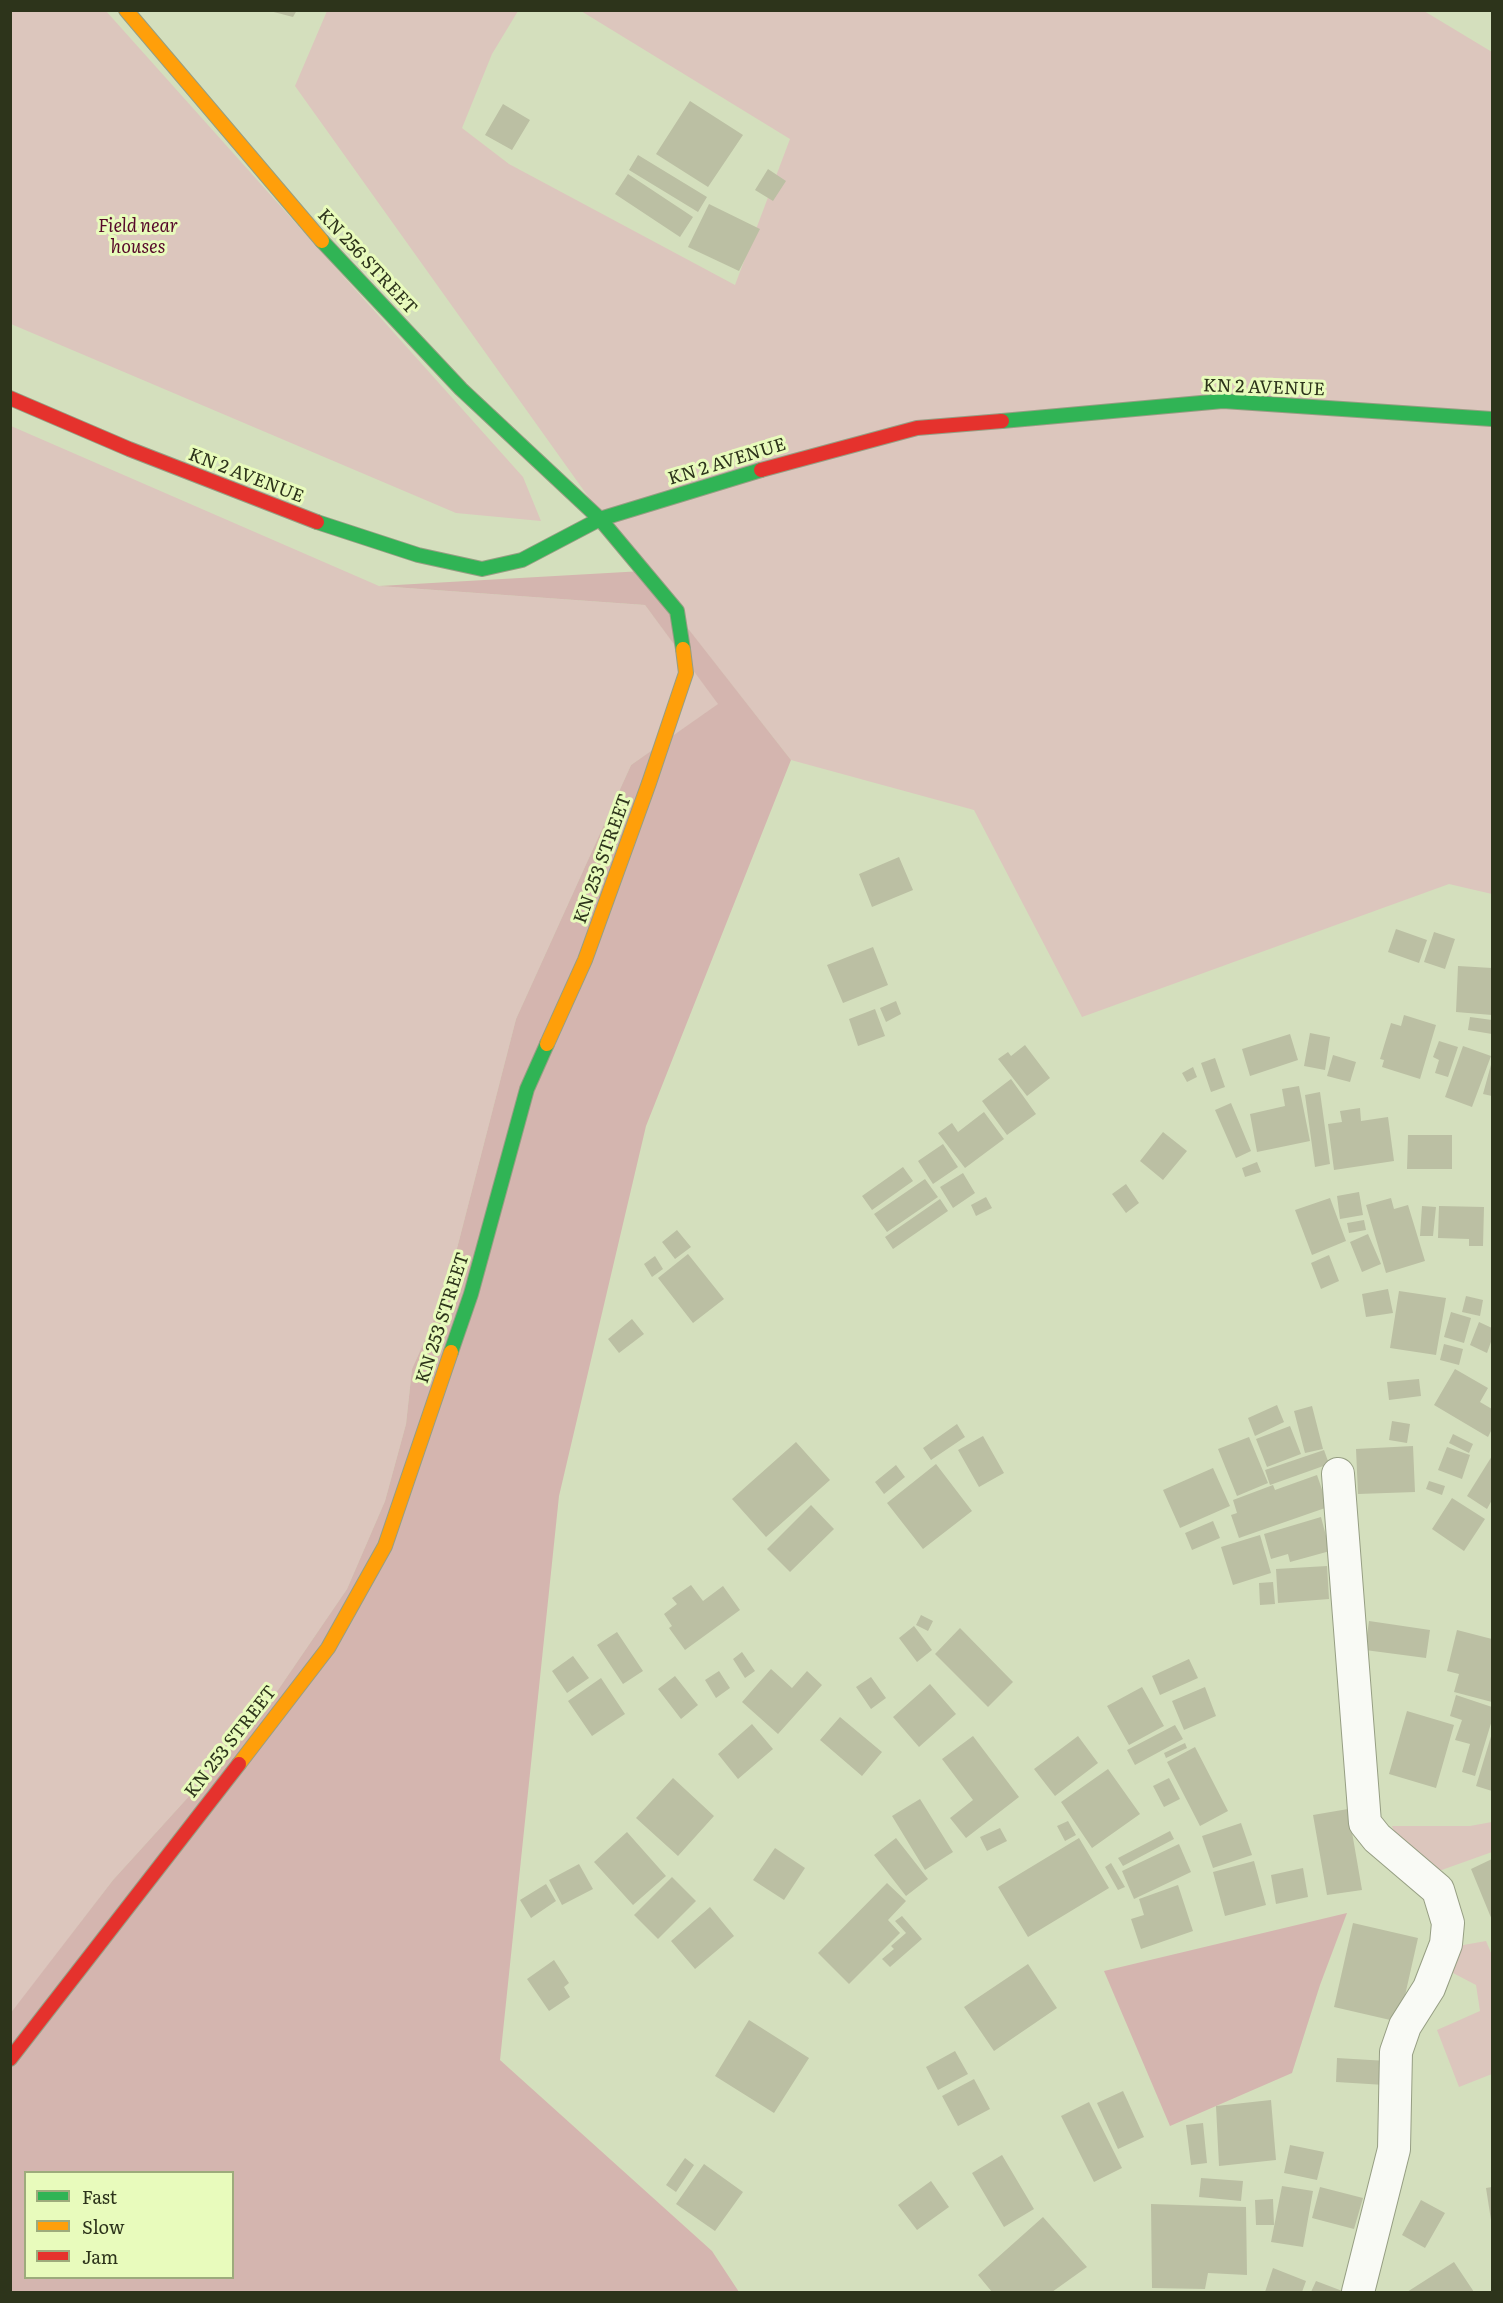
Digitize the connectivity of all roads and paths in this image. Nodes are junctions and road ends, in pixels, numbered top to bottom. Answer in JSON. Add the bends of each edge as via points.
{"nodes":[{"id":1,"x":126,"y":10,"type":"edge"},
{"id":2,"x":10,"y":398,"type":"edge"},
{"id":3,"x":1492,"y":419,"type":"edge"},
{"id":4,"x":600,"y":519,"type":"junction"},
{"id":5,"x":1338,"y":1474,"type":"dead end"},
{"id":6,"x":10,"y":2059,"type":"edge"},
{"id":7,"x":1358,"y":2292,"type":"edge"}],
"edges":[{"from":1,"to":4,"type":"street","name":"KN 256 STREET","via":[[332,252],[461,389]]},
{"from":2,"to":4,"type":"street","name":"KN 2 AVENUE","via":[[297,515],[418,555],[482,569],[522,560]]},
{"from":3,"to":4,"type":"street","name":"KN 2 AVENUE","via":[[1223,401],[918,428],[802,458]]},
{"from":4,"to":6,"type":"street","name":"KN 253 STREET","via":[[677,611],[686,673],[585,960],[527,1089],[471,1294],[385,1546],[328,1648]]},
{"from":5,"to":7,"type":"street","via":[[1365,1823],[1438,1890],[1448,1923],[1446,1944],[1429,1988],[1406,2025],[1396,2052],[1394,2149]]}]}
